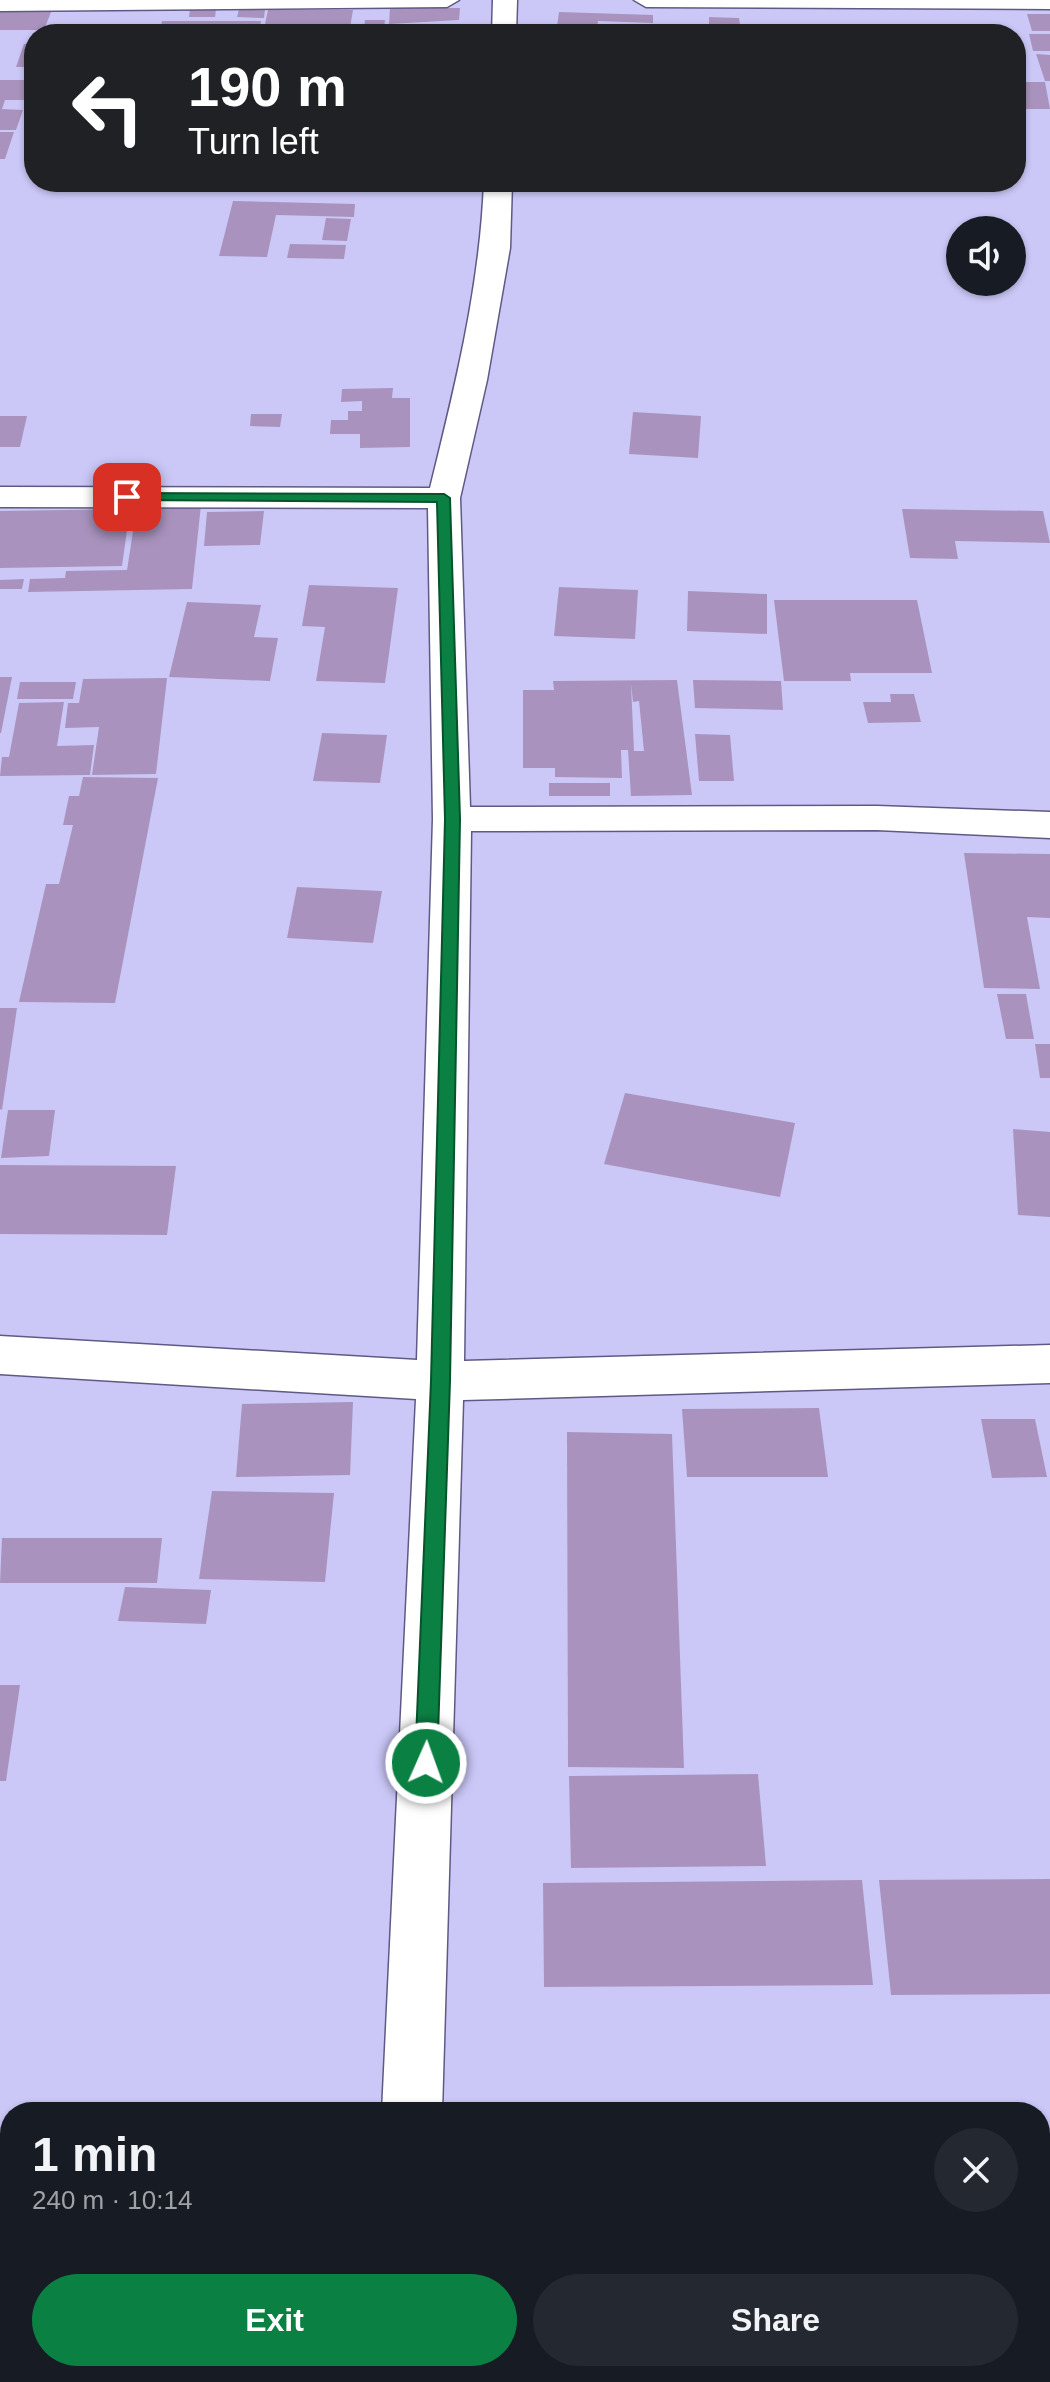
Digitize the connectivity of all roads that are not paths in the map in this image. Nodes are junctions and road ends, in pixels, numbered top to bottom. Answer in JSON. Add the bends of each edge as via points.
{"nodes":[{"id":1,"x":447,"y":0,"type":"edge"},
{"id":2,"x":505,"y":0,"type":"edge"},
{"id":3,"x":646,"y":0,"type":"edge"},
{"id":4,"x":1050,"y":2,"type":"edge"},
{"id":5,"x":0,"y":4,"type":"edge"},
{"id":6,"x":504,"y":24,"type":"edge"},
{"id":7,"x":498,"y":192,"type":"edge"},
{"id":8,"x":0,"y":497,"type":"edge"},
{"id":9,"x":444,"y":498,"type":"junction"},
{"id":10,"x":452,"y":819,"type":"junction"},
{"id":11,"x":1050,"y":825,"type":"edge"},
{"id":12,"x":0,"y":1355,"type":"edge"},
{"id":13,"x":1050,"y":1364,"type":"edge"},
{"id":14,"x":440,"y":1381,"type":"junction"},
{"id":15,"x":412,"y":2102,"type":"edge"}],
"edges":[{"from":1,"to":5,"type":"street"},
{"from":2,"to":6,"type":"street"},
{"from":3,"to":4,"type":"street"},
{"from":7,"to":9,"type":"street","via":[[496,248]]},
{"from":8,"to":9,"type":"street"},
{"from":9,"to":10,"type":"street"},
{"from":10,"to":11,"type":"street","via":[[877,818]]},
{"from":10,"to":14,"type":"street"},
{"from":12,"to":14,"type":"street"},
{"from":13,"to":14,"type":"street"},
{"from":14,"to":15,"type":"street"}]}
